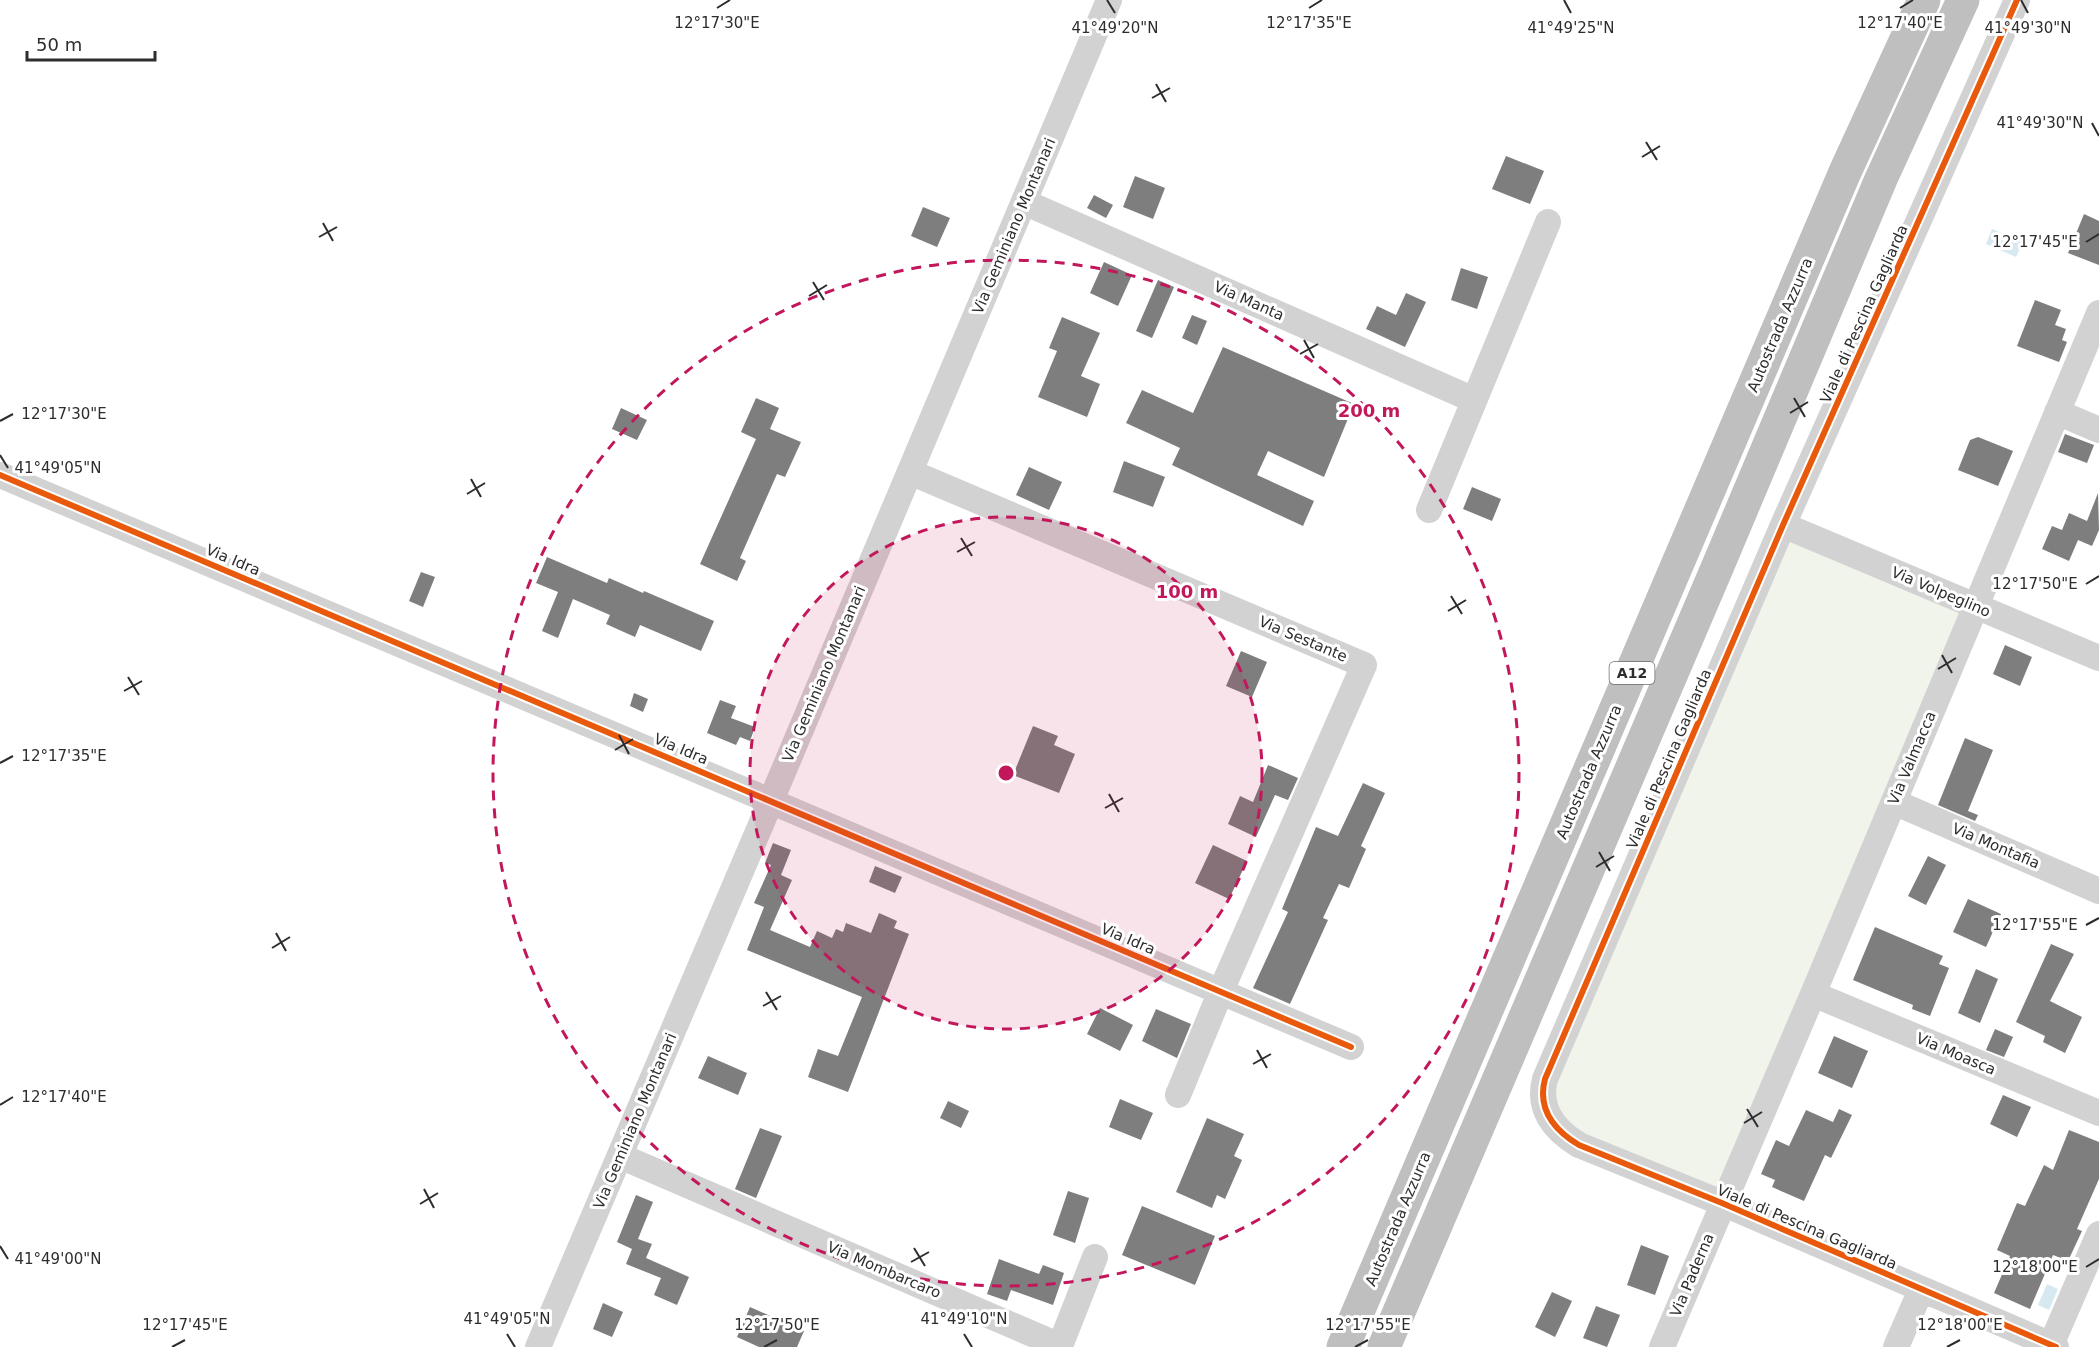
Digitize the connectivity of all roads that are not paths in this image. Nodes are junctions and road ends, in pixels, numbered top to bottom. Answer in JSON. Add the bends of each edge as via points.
{"nodes":[{"id":1,"x":1109,"y":0,"type":"edge"},
{"id":2,"x":1924,"y":0,"type":"edge"},
{"id":3,"x":1963,"y":0,"type":"edge"},
{"id":4,"x":2017,"y":0,"type":"edge"},
{"id":5,"x":1024,"y":202,"type":"junction"},
{"id":6,"x":1548,"y":222,"type":"dead end"},
{"id":7,"x":2099,"y":313,"type":"edge"},
{"id":8,"x":1474,"y":400,"type":"junction"},
{"id":9,"x":2057,"y":412,"type":"junction"},
{"id":10,"x":2099,"y":430,"type":"edge"},
{"id":11,"x":910,"y":472,"type":"junction"},
{"id":12,"x":0,"y":474,"type":"edge"},
{"id":13,"x":1429,"y":510,"type":"dead end"},
{"id":14,"x":1783,"y":525,"type":"junction"},
{"id":15,"x":1975,"y":607,"type":"junction"},
{"id":16,"x":2099,"y":658,"type":"edge"},
{"id":17,"x":771,"y":800,"type":"junction"},
{"id":18,"x":1894,"y":802,"type":"junction"},
{"id":19,"x":2099,"y":891,"type":"edge"},
{"id":20,"x":1221,"y":991,"type":"junction"},
{"id":21,"x":1813,"y":994,"type":"junction"},
{"id":22,"x":1352,"y":1047,"type":"dead end"},
{"id":23,"x":1178,"y":1095,"type":"dead end"},
{"id":24,"x":2099,"y":1113,"type":"edge"},
{"id":25,"x":620,"y":1156,"type":"junction"},
{"id":26,"x":1722,"y":1203,"type":"junction"},
{"id":27,"x":2099,"y":1234,"type":"edge"},
{"id":28,"x":1095,"y":1257,"type":"dead end"},
{"id":29,"x":1922,"y":1290,"type":"junction"},
{"id":30,"x":2053,"y":1346,"type":"edge"},
{"id":31,"x":538,"y":1347,"type":"edge"},
{"id":32,"x":1343,"y":1347,"type":"edge"},
{"id":33,"x":1384,"y":1347,"type":"edge"},
{"id":34,"x":1662,"y":1347,"type":"edge"},
{"id":35,"x":1896,"y":1347,"type":"edge"}],
"edges":[{"from":1,"to":5,"type":"street","name":"Via Geminiano Montanari"},
{"from":2,"to":32,"type":"highway","name":"Autostrada Azzurra","number":"A12","via":[[1845,172]]},
{"from":3,"to":33,"type":"highway","number":"A12","via":[[1876,189]]},
{"from":4,"to":14,"type":"street","name":"Viale di Pescina Gagliarda"},
{"from":5,"to":8,"type":"street","name":"Via Manta"},
{"from":5,"to":11,"type":"street","name":"Via Geminiano Montanari"},
{"from":6,"to":8,"type":"street"},
{"from":7,"to":9,"type":"street","name":"Via Valmacca"},
{"from":8,"to":13,"type":"street"},
{"from":9,"to":10,"type":"street"},
{"from":9,"to":15,"type":"street","name":"Via Valmacca"},
{"from":11,"to":17,"type":"street","name":"Via Geminiano Montanari"},
{"from":11,"to":20,"type":"street","name":"Via Sestante","via":[[1364,665]]},
{"from":12,"to":17,"type":"street","name":"Via Idra"},
{"from":14,"to":15,"type":"street","name":"Via Volpeglino"},
{"from":14,"to":26,"type":"street","name":"Viale di Pescina Gagliarda","via":[[1543,1087],[1547,1116],[1567,1138]]},
{"from":15,"to":16,"type":"street","name":"Via Volpeglino"},
{"from":15,"to":18,"type":"street","name":"Via Valmacca"},
{"from":17,"to":20,"type":"street","name":"Via Idra"},
{"from":17,"to":25,"type":"street","name":"Via Geminiano Montanari"},
{"from":18,"to":19,"type":"street","name":"Via Montafia"},
{"from":18,"to":21,"type":"street","name":"Via Valmacca"},
{"from":20,"to":22,"type":"street","name":"Via Idra"},
{"from":20,"to":23,"type":"street","name":"Via Sestante"},
{"from":21,"to":24,"type":"street","name":"Via Moasca"},
{"from":21,"to":26,"type":"street","name":"Via Valmacca"},
{"from":25,"to":28,"type":"street","name":"Via Mombarcaro","via":[[1060,1346]]},
{"from":25,"to":31,"type":"street","name":"Via Geminiano Montanari"},
{"from":26,"to":29,"type":"street","name":"Viale di Pescina Gagliarda"},
{"from":26,"to":34,"type":"street","name":"Via Paderna"},
{"from":27,"to":30,"type":"street"},
{"from":29,"to":30,"type":"street","name":"Viale di Pescina Gagliarda"},
{"from":29,"to":35,"type":"street"}]}
